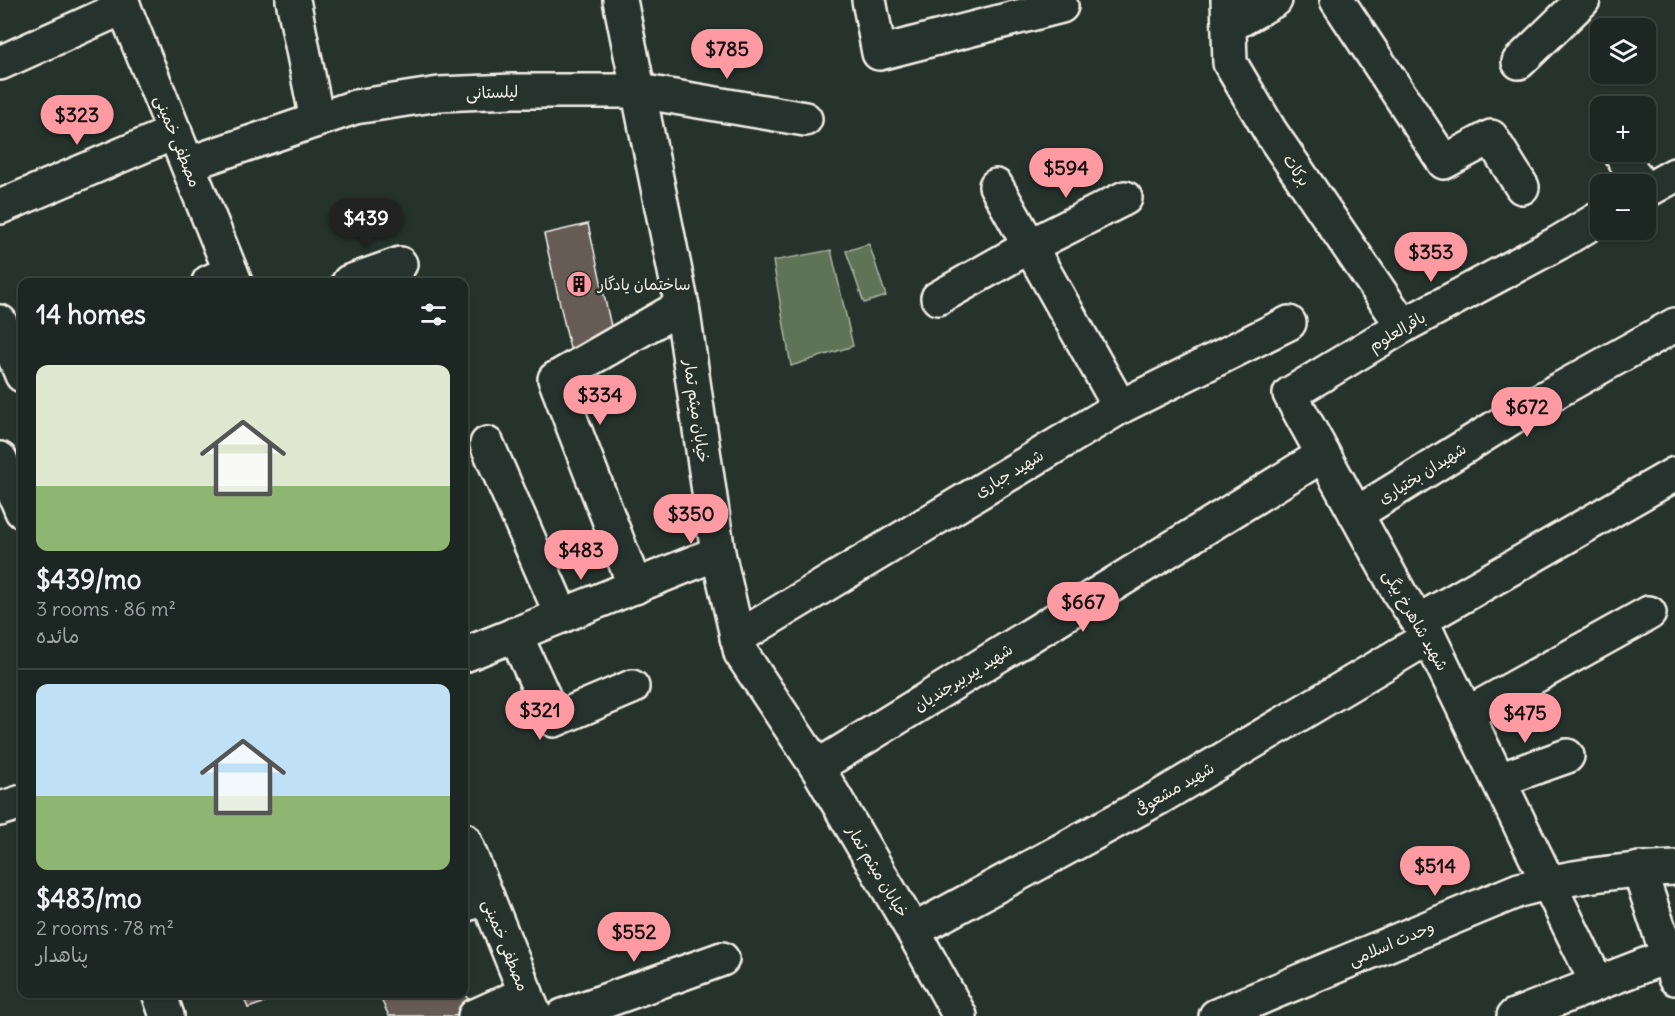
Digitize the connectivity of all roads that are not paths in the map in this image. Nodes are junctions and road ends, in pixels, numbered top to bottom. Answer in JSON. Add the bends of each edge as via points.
{"nodes":[{"id":1,"x":293,"y":0,"type":"edge"},
{"id":2,"x":620,"y":0,"type":"edge"},
{"id":3,"x":868,"y":0,"type":"edge"},
{"id":4,"x":1275,"y":0,"type":"edge"},
{"id":5,"x":1337,"y":0,"type":"edge"},
{"id":6,"x":1582,"y":0,"type":"edge"},
{"id":7,"x":122,"y":3,"type":"edge"},
{"id":8,"x":1061,"y":6,"type":"dead end"},
{"id":9,"x":1228,"y":13,"type":"edge"},
{"id":10,"x":1519,"y":62,"type":"dead end"},
{"id":11,"x":0,"y":63,"type":"edge"},
{"id":12,"x":639,"y":91,"type":"junction"},
{"id":13,"x":805,"y":119,"type":"dead end"},
{"id":14,"x":317,"y":120,"type":"junction"},
{"id":15,"x":175,"y":132,"type":"junction"},
{"id":16,"x":188,"y":164,"type":"junction"},
{"id":17,"x":1675,"y":175,"type":"edge"},
{"id":18,"x":1656,"y":185,"type":"edge"},
{"id":19,"x":996,"y":186,"type":"dead end"},
{"id":20,"x":1522,"y":186,"type":"dead end"},
{"id":21,"x":1125,"y":198,"type":"dead end"},
{"id":22,"x":0,"y":207,"type":"edge"},
{"id":23,"x":1590,"y":224,"type":"edge"},
{"id":24,"x":1030,"y":246,"type":"junction"},
{"id":25,"x":400,"y":264,"type":"dead end"},
{"id":26,"x":225,"y":278,"type":"edge"},
{"id":27,"x":360,"y":278,"type":"edge"},
{"id":28,"x":938,"y":298,"type":"dead end"},
{"id":29,"x":682,"y":306,"type":"junction"},
{"id":30,"x":0,"y":322,"type":"edge"},
{"id":31,"x":1290,"y":322,"type":"dead end"},
{"id":32,"x":1675,"y":325,"type":"edge"},
{"id":33,"x":1404,"y":326,"type":"junction"},
{"id":34,"x":18,"y":365,"type":"edge"},
{"id":35,"x":1290,"y":394,"type":"joint"},
{"id":36,"x":1120,"y":407,"type":"junction"},
{"id":37,"x":487,"y":444,"type":"dead end"},
{"id":38,"x":1323,"y":455,"type":"junction"},
{"id":39,"x":0,"y":459,"type":"edge"},
{"id":40,"x":1672,"y":481,"type":"edge"},
{"id":41,"x":12,"y":498,"type":"edge"},
{"id":42,"x":1356,"y":514,"type":"junction"},
{"id":43,"x":718,"y":553,"type":"junction"},
{"id":44,"x":635,"y":587,"type":"junction"},
{"id":45,"x":1649,"y":613,"type":"dead end"},
{"id":46,"x":562,"y":616,"type":"junction"},
{"id":47,"x":1424,"y":629,"type":"junction"},
{"id":48,"x":515,"y":634,"type":"junction"},
{"id":49,"x":736,"y":638,"type":"junction"},
{"id":50,"x":468,"y":653,"type":"edge"},
{"id":51,"x":632,"y":687,"type":"dead end"},
{"id":52,"x":1467,"y":714,"type":"junction"},
{"id":53,"x":1567,"y":756,"type":"dead end"},
{"id":54,"x":817,"y":768,"type":"junction"},
{"id":55,"x":1499,"y":780,"type":"junction"},
{"id":56,"x":468,"y":862,"type":"edge"},
{"id":57,"x":1675,"y":868,"type":"edge"},
{"id":58,"x":1639,"y":869,"type":"junction"},
{"id":59,"x":1549,"y":882,"type":"junction"},
{"id":60,"x":475,"y":901,"type":"edge"},
{"id":61,"x":913,"y":931,"type":"junction"},
{"id":62,"x":722,"y":958,"type":"dead end"},
{"id":63,"x":1671,"y":967,"type":"edge"},
{"id":64,"x":1597,"y":983,"type":"junction"},
{"id":65,"x":161,"y":998,"type":"edge"},
{"id":66,"x":530,"y":1004,"type":"edge"},
{"id":67,"x":167,"y":1016,"type":"edge"},
{"id":68,"x":475,"y":1016,"type":"edge"},
{"id":69,"x":563,"y":1016,"type":"edge"},
{"id":70,"x":960,"y":1016,"type":"edge"},
{"id":71,"x":1216,"y":1016,"type":"edge"},
{"id":72,"x":1514,"y":1016,"type":"edge"}],
"edges":[{"from":1,"to":14,"type":"street"},
{"from":2,"to":12,"type":"street","name":"خیابان میثم تمار"},
{"from":3,"to":8,"type":"street","via":[[879,53]]},
{"from":4,"to":9,"type":"street"},
{"from":5,"to":20,"type":"street","via":[[1444,162],[1491,138]]},
{"from":6,"to":10,"type":"street"},
{"from":7,"to":11,"type":"street"},
{"from":7,"to":15,"type":"street","name":"مصطفی خمینی"},
{"from":9,"to":33,"type":"street","name":"برکات","via":[[1230,63],[1270,131]]},
{"from":12,"to":13,"type":"street","name":"لیلستانی"},
{"from":12,"to":14,"type":"street","name":"لیلستانی","via":[[439,94],[354,107]]},
{"from":12,"to":29,"type":"street","name":"خیابان میثم تمار"},
{"from":14,"to":16,"type":"street","name":"لیلستانی"},
{"from":15,"to":16,"type":"street","name":"مصطفی خمینی"},
{"from":15,"to":22,"type":"street"},
{"from":16,"to":26,"type":"street","name":"مصطفی خمینی"},
{"from":17,"to":18,"type":"street"},
{"from":19,"to":24,"type":"street"},
{"from":21,"to":24,"type":"street"},
{"from":23,"to":33,"type":"street","name":"باقرالعلوم"},
{"from":24,"to":28,"type":"street"},
{"from":24,"to":36,"type":"street"},
{"from":25,"to":27,"type":"street"},
{"from":29,"to":43,"type":"street","name":"خیابان میثم تمار"},
{"from":29,"to":44,"type":"street","via":[[555,379]]},
{"from":30,"to":34,"type":"street"},
{"from":31,"to":36,"type":"street","name":"شهید جباری"},
{"from":32,"to":42,"type":"street","name":"شهیدان بختیاری","via":[[1532,405]]},
{"from":33,"to":35,"type":"street","name":"باقرالعلوم"},
{"from":35,"to":38,"type":"street","name":"شهید شاهرخ بیگی"},
{"from":36,"to":49,"type":"street","name":"شهید جباری"},
{"from":37,"to":46,"type":"street"},
{"from":38,"to":42,"type":"street","name":"شهید شاهرخ بیگی"},
{"from":38,"to":54,"type":"street","name":"شهید پیربیرجندیان"},
{"from":39,"to":41,"type":"street"},
{"from":40,"to":47,"type":"street","name":"شهید مشعوفی"},
{"from":42,"to":47,"type":"street","name":"شهید شاهرخ بیگی"},
{"from":43,"to":44,"type":"street"},
{"from":43,"to":49,"type":"street","name":"خیابان میثم تمار"},
{"from":44,"to":46,"type":"street"},
{"from":45,"to":52,"type":"street"},
{"from":46,"to":48,"type":"street"},
{"from":47,"to":52,"type":"street","name":"شهید شاهرخ بیگی"},
{"from":47,"to":61,"type":"street","name":"شهید مشعوفی","via":[[1160,797]]},
{"from":48,"to":50,"type":"street"},
{"from":48,"to":51,"type":"street","via":[[554,720]]},
{"from":49,"to":54,"type":"street","name":"خیابان میثم تمار","via":[[741,653]]},
{"from":52,"to":55,"type":"street","name":"شهید شاهرخ بیگی"},
{"from":53,"to":55,"type":"street"},
{"from":54,"to":61,"type":"street","name":"خیابان میثم تمار"},
{"from":55,"to":59,"type":"street","name":"شهید شاهرخ بیگی"},
{"from":56,"to":60,"type":"street","name":"مصطفی خمینی"},
{"from":57,"to":58,"type":"street","name":"وحدت اسلامی"},
{"from":58,"to":59,"type":"street","name":"وحدت اسلامی"},
{"from":58,"to":63,"type":"street"},
{"from":59,"to":64,"type":"street","name":"شهید شاهرخ بیگی"},
{"from":59,"to":71,"type":"street","name":"وحدت اسلامی","via":[[1509,894]]},
{"from":60,"to":66,"type":"street","name":"مصطفی خمینی"},
{"from":61,"to":70,"type":"street","name":"خیابان میثم تمار"},
{"from":62,"to":69,"type":"street"},
{"from":63,"to":64,"type":"street"},
{"from":64,"to":72,"type":"street"},
{"from":65,"to":67,"type":"street"},
{"from":66,"to":68,"type":"street"}]}
